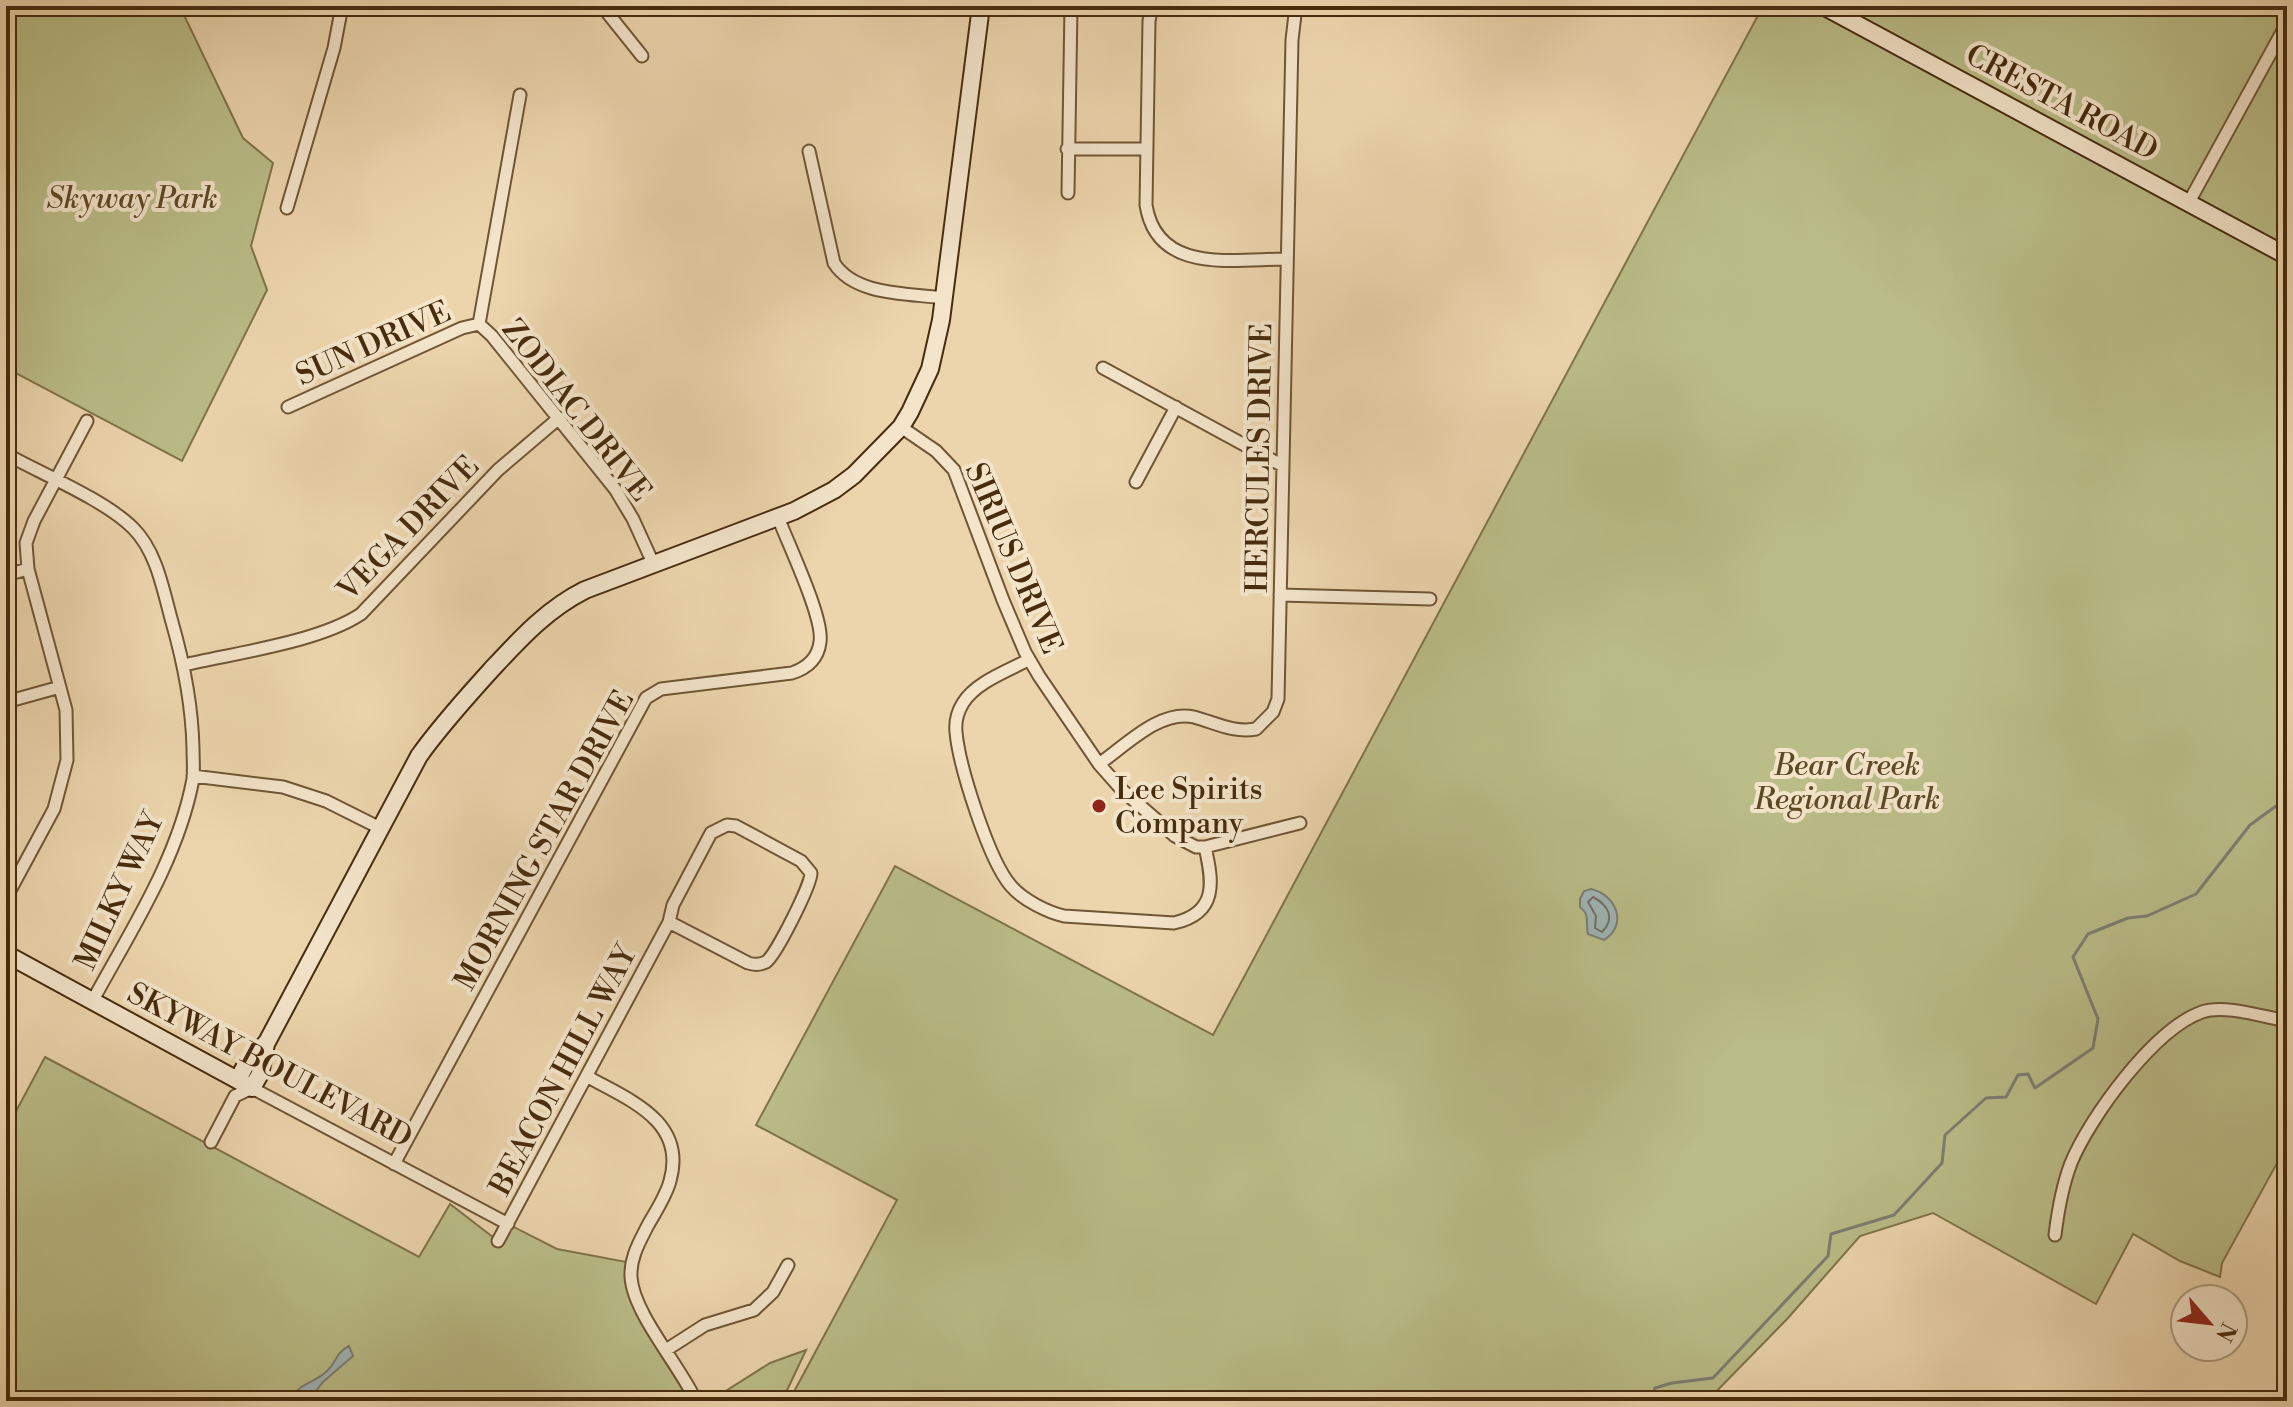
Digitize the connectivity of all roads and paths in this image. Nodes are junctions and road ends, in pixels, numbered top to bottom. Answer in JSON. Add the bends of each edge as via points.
{"nodes":[{"id":1,"x":342,"y":6,"type":"edge"},
{"id":2,"x":602,"y":6,"type":"edge"},
{"id":3,"x":981,"y":6,"type":"edge"},
{"id":4,"x":1071,"y":6,"type":"edge"},
{"id":5,"x":1152,"y":6,"type":"edge"},
{"id":6,"x":1296,"y":6,"type":"edge"},
{"id":7,"x":1826,"y":7,"type":"edge"},
{"id":8,"x":2287,"y":23,"type":"edge"},
{"id":9,"x":642,"y":56,"type":"dead end"},
{"id":10,"x":520,"y":95,"type":"dead end"},
{"id":11,"x":1067,"y":149,"type":"junction"},
{"id":12,"x":1147,"y":149,"type":"junction"},
{"id":13,"x":809,"y":151,"type":"dead end"},
{"id":14,"x":1068,"y":193,"type":"dead end"},
{"id":15,"x":2189,"y":202,"type":"junction"},
{"id":16,"x":287,"y":208,"type":"dead end"},
{"id":17,"x":2287,"y":256,"type":"edge"},
{"id":18,"x":1287,"y":259,"type":"junction"},
{"id":19,"x":944,"y":298,"type":"junction"},
{"id":20,"x":479,"y":324,"type":"junction"},
{"id":21,"x":1103,"y":368,"type":"dead end"},
{"id":22,"x":288,"y":407,"type":"dead end"},
{"id":23,"x":1176,"y":407,"type":"junction"},
{"id":24,"x":559,"y":418,"type":"junction"},
{"id":25,"x":87,"y":421,"type":"dead end"},
{"id":26,"x":901,"y":427,"type":"junction"},
{"id":27,"x":6,"y":454,"type":"edge"},
{"id":28,"x":1283,"y":466,"type":"junction"},
{"id":29,"x":55,"y":481,"type":"junction"},
{"id":30,"x":1136,"y":482,"type":"dead end"},
{"id":31,"x":778,"y":517,"type":"junction"},
{"id":32,"x":653,"y":563,"type":"junction"},
{"id":33,"x":28,"y":569,"type":"junction"},
{"id":34,"x":6,"y":575,"type":"edge"},
{"id":35,"x":1280,"y":595,"type":"junction"},
{"id":36,"x":1430,"y":599,"type":"dead end"},
{"id":37,"x":1028,"y":660,"type":"junction"},
{"id":38,"x":184,"y":665,"type":"junction"},
{"id":39,"x":60,"y":687,"type":"junction"},
{"id":40,"x":6,"y":702,"type":"edge"},
{"id":41,"x":1099,"y":764,"type":"junction"},
{"id":42,"x":193,"y":776,"type":"junction"},
{"id":43,"x":1300,"y":823,"type":"dead end"},
{"id":44,"x":380,"y":828,"type":"junction"},
{"id":45,"x":1205,"y":847,"type":"junction"},
{"id":46,"x":6,"y":898,"type":"edge"},
{"id":47,"x":669,"y":922,"type":"junction"},
{"id":48,"x":6,"y":954,"type":"edge"},
{"id":49,"x":93,"y":1000,"type":"junction"},
{"id":50,"x":2287,"y":1021,"type":"edge"},
{"id":51,"x":588,"y":1077,"type":"junction"},
{"id":52,"x":245,"y":1084,"type":"junction"},
{"id":53,"x":211,"y":1142,"type":"dead end"},
{"id":54,"x":394,"y":1164,"type":"junction"},
{"id":55,"x":508,"y":1224,"type":"junction"},
{"id":56,"x":2055,"y":1235,"type":"dead end"},
{"id":57,"x":498,"y":1241,"type":"dead end"},
{"id":58,"x":788,"y":1265,"type":"dead end"},
{"id":59,"x":666,"y":1350,"type":"junction"},
{"id":60,"x":696,"y":1401,"type":"edge"}],
"edges":[{"from":1,"to":16,"type":"street"},
{"from":2,"to":9,"type":"street"},
{"from":3,"to":19,"type":"street"},
{"from":4,"to":11,"type":"street"},
{"from":5,"to":12,"type":"street"},
{"from":6,"to":18,"type":"street","name":"HERCULES DRIVE"},
{"from":7,"to":15,"type":"street","name":"CRESTA ROAD"},
{"from":8,"to":15,"type":"street"},
{"from":10,"to":20,"type":"street","name":"ZODIAC DRIVE"},
{"from":11,"to":12,"type":"street"},
{"from":11,"to":14,"type":"street"},
{"from":12,"to":18,"type":"street","via":[[1146,205],[1154,232],[1173,250],[1204,259]]},
{"from":13,"to":19,"type":"street","via":[[840,272],[859,285]]},
{"from":15,"to":17,"type":"street","name":"CRESTA ROAD"},
{"from":18,"to":28,"type":"street","name":"HERCULES DRIVE"},
{"from":19,"to":26,"type":"street","via":[[930,369]]},
{"from":20,"to":22,"type":"street","name":"SUN DRIVE"},
{"from":20,"to":24,"type":"street","name":"ZODIAC DRIVE"},
{"from":21,"to":23,"type":"street"},
{"from":23,"to":28,"type":"street"},
{"from":23,"to":30,"type":"street"},
{"from":24,"to":32,"type":"street","name":"ZODIAC DRIVE","via":[[624,502]]},
{"from":24,"to":38,"type":"street","name":"VEGA DRIVE","via":[[498,470],[348,623]]},
{"from":25,"to":29,"type":"street"},
{"from":26,"to":31,"type":"street","via":[[834,490]]},
{"from":26,"to":37,"type":"street","name":"SIRIUS DRIVE","via":[[954,470]]},
{"from":27,"to":29,"type":"street","name":"MILKY WAY"},
{"from":28,"to":35,"type":"street","name":"HERCULES DRIVE"},
{"from":29,"to":33,"type":"street","via":[[28,534]]},
{"from":29,"to":38,"type":"street","name":"MILKY WAY","via":[[108,509],[144,542],[157,569]]},
{"from":31,"to":32,"type":"street"},
{"from":31,"to":54,"type":"street","name":"MORNING STAR DRIVE","via":[[819,623],[817,654],[792,673],[661,689],[646,698]]},
{"from":32,"to":44,"type":"street","via":[[566,600],[531,628],[433,736]]},
{"from":33,"to":34,"type":"street"},
{"from":33,"to":39,"type":"street"},
{"from":35,"to":36,"type":"street"},
{"from":35,"to":41,"type":"street","name":"HERCULES DRIVE","via":[[1278,699],[1266,721],[1256,729],[1233,731],[1192,717],[1170,718]]},
{"from":37,"to":41,"type":"street","name":"SIRIUS DRIVE"},
{"from":37,"to":45,"type":"street","via":[[976,688],[963,702],[955,732],[976,813],[1013,888],[1064,916],[1174,923],[1203,906],[1212,888]]},
{"from":38,"to":42,"type":"street","name":"MILKY WAY","via":[[192,713]]},
{"from":39,"to":40,"type":"street"},
{"from":39,"to":46,"type":"street","via":[[67,727],[64,776],[47,824]]},
{"from":41,"to":45,"type":"street","name":"SIRIUS DRIVE","via":[[1175,836]]},
{"from":42,"to":44,"type":"street","via":[[283,787]]},
{"from":42,"to":49,"type":"street","name":"MILKY WAY","via":[[174,844]]},
{"from":43,"to":45,"type":"street"},
{"from":44,"to":52,"type":"street","via":[[267,1042],[260,1074]]},
{"from":47,"to":47,"type":"street","name":"BEACON HILL WAY","via":[[673,905],[718,827],[736,826],[801,861],[811,873],[772,956],[762,964],[748,963]]},
{"from":47,"to":51,"type":"street","name":"BEACON HILL WAY"},
{"from":48,"to":49,"type":"street","name":"SKYWAY BOULEVARD"},
{"from":49,"to":52,"type":"street","name":"SKYWAY BOULEVARD"},
{"from":50,"to":56,"type":"street","via":[[2217,1009],[2202,1012],[2146,1052],[2111,1096],[2072,1161]]},
{"from":51,"to":55,"type":"street","name":"BEACON HILL WAY"},
{"from":51,"to":59,"type":"street","via":[[645,1108],[671,1144],[670,1184],[636,1249],[631,1276],[638,1302]]},
{"from":52,"to":53,"type":"street"},
{"from":52,"to":54,"type":"street","name":"SKYWAY BOULEVARD"},
{"from":54,"to":55,"type":"street","name":"SKYWAY BOULEVARD"},
{"from":55,"to":57,"type":"street","name":"BEACON HILL WAY"},
{"from":58,"to":59,"type":"street","via":[[773,1292],[754,1310],[705,1325]]},
{"from":59,"to":60,"type":"street"}]}
